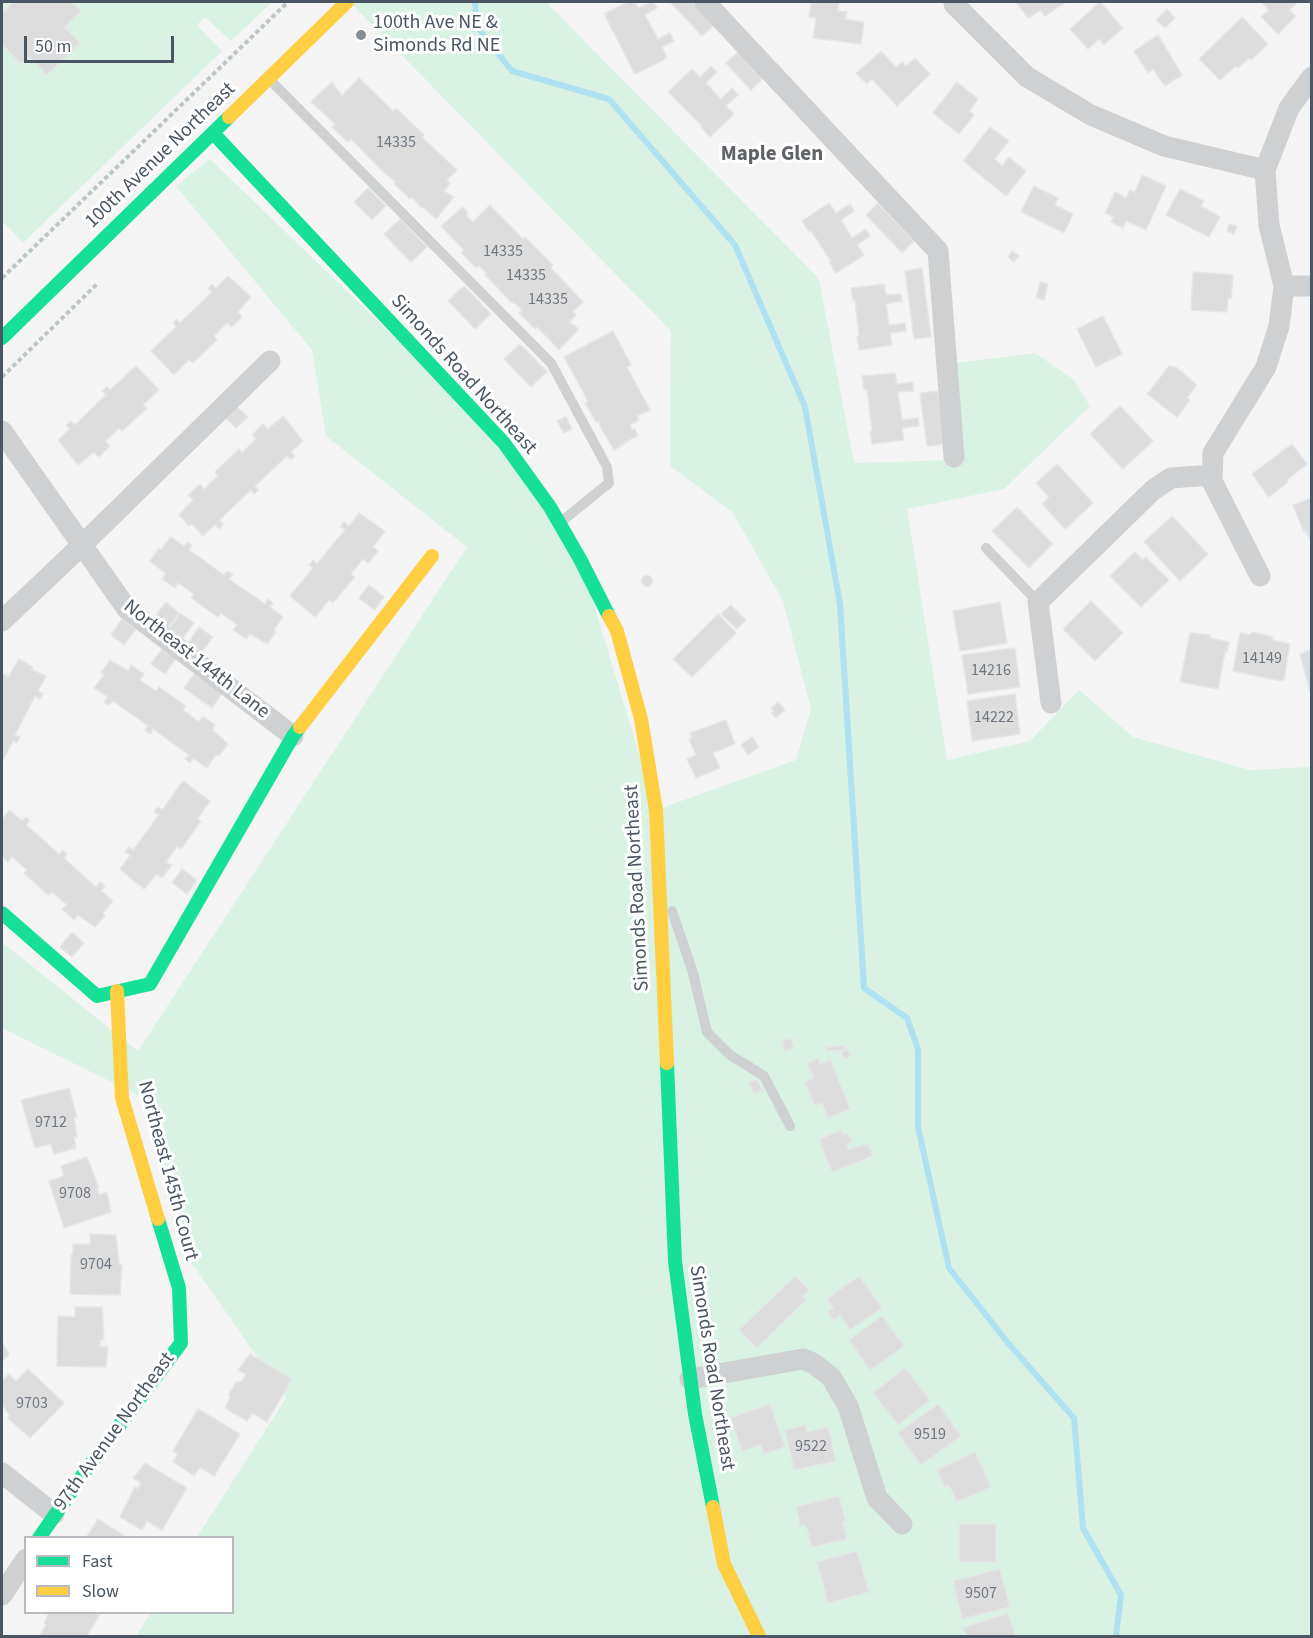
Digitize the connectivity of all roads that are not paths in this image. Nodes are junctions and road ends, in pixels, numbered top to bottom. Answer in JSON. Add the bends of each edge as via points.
{"nodes":[{"id":1,"x":347,"y":2,"type":"edge"},
{"id":2,"x":705,"y":2,"type":"edge"},
{"id":3,"x":954,"y":4,"type":"dead end"},
{"id":4,"x":1311,"y":77,"type":"edge"},
{"id":5,"x":268,"y":79,"type":"junction"},
{"id":6,"x":213,"y":132,"type":"junction"},
{"id":7,"x":1264,"y":170,"type":"junction"},
{"id":8,"x":1284,"y":286,"type":"junction"},
{"id":9,"x":1311,"y":286,"type":"edge"},
{"id":10,"x":2,"y":338,"type":"edge"},
{"id":11,"x":270,"y":361,"type":"dead end"},
{"id":12,"x":2,"y":431,"type":"edge"},
{"id":13,"x":954,"y":457,"type":"dead end"},
{"id":14,"x":1212,"y":475,"type":"junction"},
{"id":15,"x":559,"y":523,"type":"junction"},
{"id":16,"x":81,"y":546,"type":"junction"},
{"id":17,"x":986,"y":548,"type":"dead end"},
{"id":18,"x":432,"y":556,"type":"dead end"},
{"id":19,"x":1260,"y":576,"type":"dead end"},
{"id":20,"x":1038,"y":602,"type":"junction"},
{"id":21,"x":2,"y":621,"type":"edge"},
{"id":22,"x":1051,"y":704,"type":"dead end"},
{"id":23,"x":293,"y":736,"type":"junction"},
{"id":24,"x":659,"y":874,"type":"junction"},
{"id":25,"x":2,"y":912,"type":"edge"},
{"id":26,"x":117,"y":991,"type":"junction"},
{"id":27,"x":790,"y":1126,"type":"dead end"},
{"id":28,"x":179,"y":1288,"type":"joint"},
{"id":29,"x":690,"y":1379,"type":"junction"},
{"id":30,"x":2,"y":1473,"type":"edge"},
{"id":31,"x":54,"y":1514,"type":"junction"},
{"id":32,"x":902,"y":1524,"type":"dead end"},
{"id":33,"x":40,"y":1536,"type":"edge"},
{"id":34,"x":24,"y":1562,"type":"edge"},
{"id":35,"x":2,"y":1595,"type":"edge"},
{"id":36,"x":759,"y":1636,"type":"edge"}],
"edges":[{"from":1,"to":5,"type":"main road","name":"100th Avenue Northeast"},
{"from":2,"to":13,"type":"street","via":[[938,251]]},
{"from":3,"to":7,"type":"street","via":[[1027,77],[1091,115],[1164,146]]},
{"from":4,"to":7,"type":"street","via":[[1289,108]]},
{"from":5,"to":6,"type":"main road","name":"100th Avenue Northeast"},
{"from":5,"to":15,"type":"lane","via":[[552,363],[607,467],[609,483]]},
{"from":6,"to":10,"type":"main road","name":"100th Avenue Northeast"},
{"from":6,"to":15,"type":"main road","name":"Simonds Road Northeast","via":[[504,443]]},
{"from":7,"to":8,"type":"street","via":[[1269,225]]},
{"from":8,"to":9,"type":"street"},
{"from":8,"to":14,"type":"street","via":[[1266,367],[1213,453]]},
{"from":11,"to":16,"type":"street"},
{"from":12,"to":16,"type":"street","name":"Northeast 144th Lane"},
{"from":14,"to":19,"type":"street"},
{"from":14,"to":20,"type":"street","via":[[1171,478],[1154,490]]},
{"from":15,"to":24,"type":"main road","name":"Simonds Road Northeast","via":[[617,631],[641,719],[656,810]]},
{"from":16,"to":21,"type":"street"},
{"from":16,"to":23,"type":"street","name":"Northeast 144th Lane","via":[[127,609]]},
{"from":17,"to":20,"type":"lane"},
{"from":18,"to":23,"type":"main road"},
{"from":20,"to":22,"type":"street"},
{"from":23,"to":26,"type":"main road","via":[[150,984]]},
{"from":24,"to":27,"type":"lane","via":[[693,974],[707,1032],[730,1055],[764,1076]]},
{"from":24,"to":29,"type":"main road","name":"Simonds Road Northeast","via":[[675,1261]]},
{"from":25,"to":26,"type":"main road","via":[[97,996]]},
{"from":26,"to":28,"type":"main road","name":"Northeast 145th Court","via":[[122,1098]]},
{"from":28,"to":31,"type":"main road","name":"97th Avenue Northeast","via":[[181,1343]]},
{"from":29,"to":32,"type":"street","via":[[803,1359],[813,1363],[831,1377],[848,1406],[878,1498]]},
{"from":29,"to":36,"type":"main road","name":"Simonds Road Northeast","via":[[724,1564]]},
{"from":30,"to":31,"type":"street"},
{"from":31,"to":33,"type":"main road","name":"97th Avenue Northeast"},
{"from":34,"to":35,"type":"street"}]}
